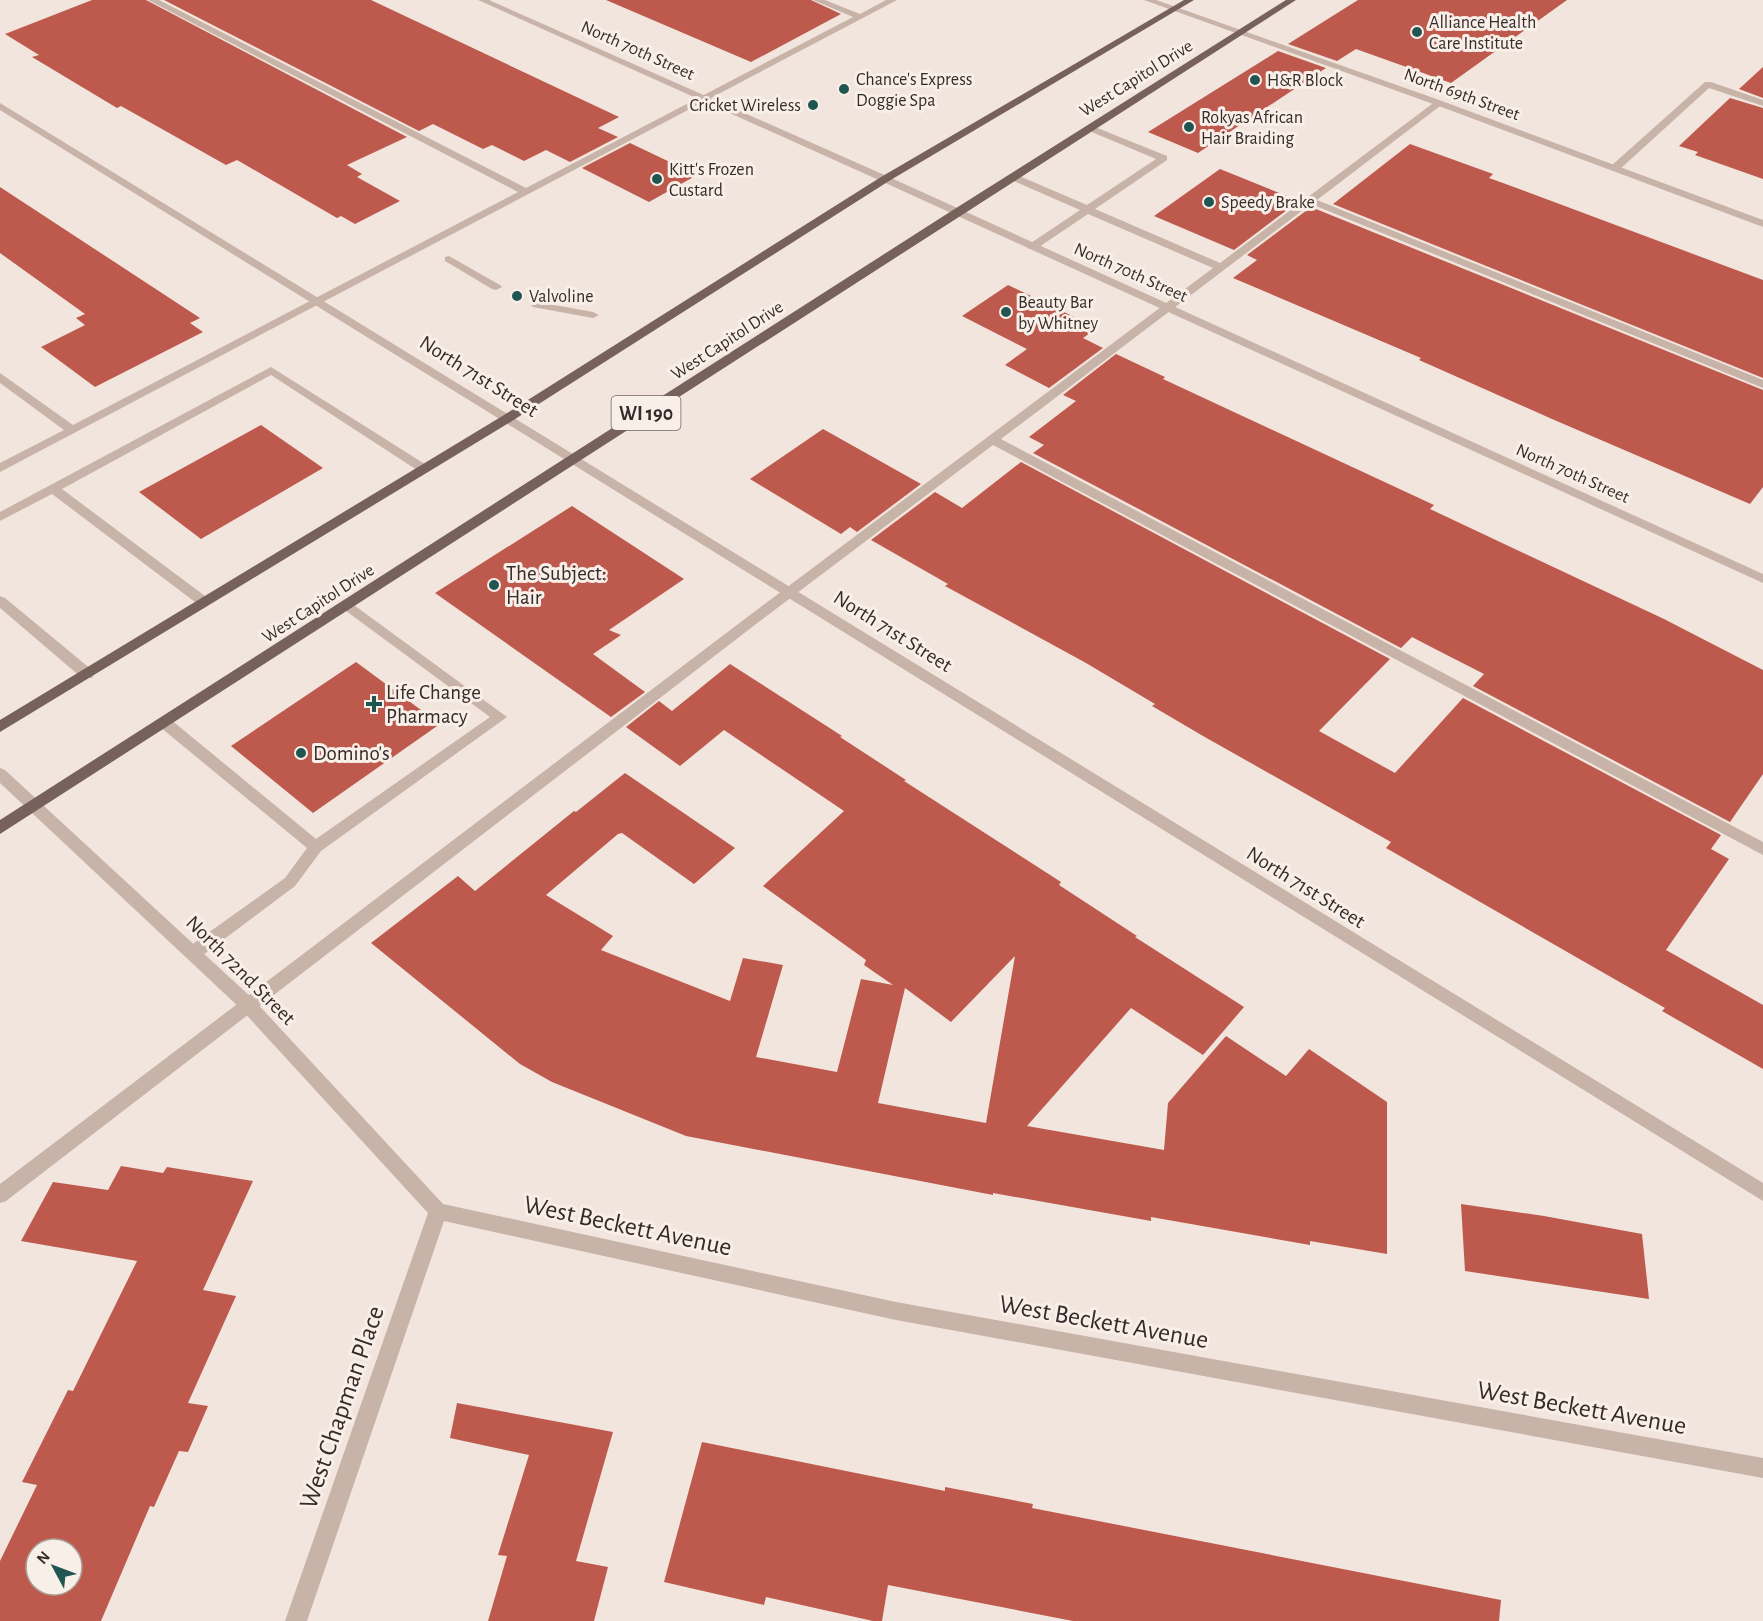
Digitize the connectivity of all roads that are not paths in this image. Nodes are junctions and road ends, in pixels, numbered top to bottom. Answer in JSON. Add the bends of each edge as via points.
{"nodes":[{"id":1,"x":152,"y":0,"type":"edge"},
{"id":2,"x":482,"y":0,"type":"edge"},
{"id":3,"x":817,"y":0,"type":"edge"},
{"id":4,"x":893,"y":0,"type":"edge"},
{"id":5,"x":1148,"y":0,"type":"edge"},
{"id":6,"x":1190,"y":0,"type":"edge"},
{"id":7,"x":1292,"y":0,"type":"edge"},
{"id":8,"x":1173,"y":9,"type":"junction"},
{"id":9,"x":860,"y":17,"type":"junction"},
{"id":10,"x":1241,"y":33,"type":"junction"},
{"id":11,"x":704,"y":99,"type":"junction"},
{"id":12,"x":1763,"y":102,"type":"edge"},
{"id":13,"x":1439,"y":103,"type":"junction"},
{"id":14,"x":0,"y":106,"type":"edge"},
{"id":15,"x":1090,"y":128,"type":"junction"},
{"id":16,"x":1615,"y":168,"type":"junction"},
{"id":17,"x":1013,"y":177,"type":"junction"},
{"id":18,"x":885,"y":179,"type":"junction"},
{"id":19,"x":526,"y":192,"type":"junction"},
{"id":20,"x":1309,"y":200,"type":"junction"},
{"id":21,"x":1088,"y":210,"type":"junction"},
{"id":22,"x":957,"y":212,"type":"junction"},
{"id":23,"x":1763,"y":224,"type":"edge"},
{"id":24,"x":1032,"y":247,"type":"junction"},
{"id":25,"x":449,"y":259,"type":"dead end"},
{"id":26,"x":1220,"y":267,"type":"junction"},
{"id":27,"x":496,"y":287,"type":"dead end"},
{"id":28,"x":317,"y":301,"type":"junction"},
{"id":29,"x":537,"y":305,"type":"dead end"},
{"id":30,"x":1166,"y":307,"type":"junction"},
{"id":31,"x":593,"y":315,"type":"dead end"},
{"id":32,"x":0,"y":377,"type":"edge"},
{"id":33,"x":1763,"y":384,"type":"edge"},
{"id":34,"x":508,"y":418,"type":"junction"},
{"id":35,"x":72,"y":430,"type":"junction"},
{"id":36,"x":991,"y":439,"type":"junction"},
{"id":37,"x":574,"y":460,"type":"junction"},
{"id":38,"x":0,"y":468,"type":"edge"},
{"id":39,"x":423,"y":469,"type":"junction"},
{"id":40,"x":53,"y":488,"type":"junction"},
{"id":41,"x":0,"y":517,"type":"edge"},
{"id":42,"x":1763,"y":579,"type":"edge"},
{"id":43,"x":789,"y":592,"type":"junction"},
{"id":44,"x":0,"y":601,"type":"edge"},
{"id":45,"x":204,"y":602,"type":"junction"},
{"id":46,"x":347,"y":605,"type":"junction"},
{"id":47,"x":87,"y":674,"type":"junction"},
{"id":48,"x":165,"y":723,"type":"junction"},
{"id":49,"x":0,"y":727,"type":"edge"},
{"id":50,"x":0,"y":774,"type":"edge"},
{"id":51,"x":36,"y":805,"type":"junction"},
{"id":52,"x":0,"y":828,"type":"edge"},
{"id":53,"x":316,"y":847,"type":"junction"},
{"id":54,"x":1763,"y":849,"type":"edge"},
{"id":55,"x":193,"y":953,"type":"junction"},
{"id":56,"x":247,"y":1004,"type":"junction"},
{"id":57,"x":1763,"y":1193,"type":"edge"},
{"id":58,"x":0,"y":1195,"type":"edge"},
{"id":59,"x":438,"y":1211,"type":"junction"},
{"id":60,"x":1763,"y":1467,"type":"edge"},
{"id":61,"x":296,"y":1621,"type":"edge"}],
"edges":[{"from":1,"to":19,"type":"street"},
{"from":2,"to":11,"type":"street","name":"North 70th Street"},
{"from":3,"to":9,"type":"street"},
{"from":4,"to":9,"type":"street"},
{"from":5,"to":8,"type":"street","name":"North 69th Street"},
{"from":6,"to":8,"type":"main road","name":"West Capitol Drive"},
{"from":7,"to":10,"type":"main road","name":"West Capitol Drive","number":"WI 190"},
{"from":8,"to":10,"type":"street","name":"North 69th Street"},
{"from":8,"to":18,"type":"main road","name":"West Capitol Drive"},
{"from":9,"to":11,"type":"street"},
{"from":10,"to":13,"type":"street","name":"North 69th Street"},
{"from":10,"to":15,"type":"main road","name":"West Capitol Drive","number":"WI 190"},
{"from":11,"to":18,"type":"street","name":"North 70th Street"},
{"from":11,"to":19,"type":"street"},
{"from":12,"to":16,"type":"street","via":[[1708,84]]},
{"from":13,"to":16,"type":"street","name":"North 69th Street"},
{"from":13,"to":20,"type":"street"},
{"from":14,"to":28,"type":"street","name":"North 71st Street"},
{"from":15,"to":17,"type":"main road","name":"West Capitol Drive","number":"WI 190"},
{"from":15,"to":21,"type":"street","via":[[1163,158]]},
{"from":16,"to":23,"type":"street","name":"North 69th Street"},
{"from":17,"to":21,"type":"street"},
{"from":17,"to":22,"type":"main road","name":"West Capitol Drive","number":"WI 190"},
{"from":18,"to":22,"type":"street","name":"North 70th Street"},
{"from":18,"to":34,"type":"main road","name":"West Capitol Drive"},
{"from":19,"to":28,"type":"street"},
{"from":20,"to":26,"type":"street"},
{"from":20,"to":33,"type":"street"},
{"from":21,"to":24,"type":"street"},
{"from":21,"to":26,"type":"street"},
{"from":22,"to":24,"type":"street","name":"North 70th Street"},
{"from":22,"to":37,"type":"main road","name":"West Capitol Drive","number":"WI 190"},
{"from":24,"to":30,"type":"street","name":"North 70th Street"},
{"from":25,"to":27,"type":"street"},
{"from":26,"to":30,"type":"street"},
{"from":28,"to":34,"type":"street","name":"North 71st Street"},
{"from":28,"to":35,"type":"street"},
{"from":29,"to":31,"type":"street"},
{"from":30,"to":36,"type":"street"},
{"from":30,"to":42,"type":"street","name":"North 70th Street"},
{"from":32,"to":35,"type":"street"},
{"from":34,"to":37,"type":"street","name":"North 71st Street"},
{"from":34,"to":39,"type":"main road","name":"West Capitol Drive"},
{"from":35,"to":38,"type":"street"},
{"from":36,"to":43,"type":"street"},
{"from":36,"to":54,"type":"street"},
{"from":37,"to":43,"type":"street","name":"North 71st Street"},
{"from":37,"to":46,"type":"main road","name":"West Capitol Drive","number":"WI 190"},
{"from":39,"to":40,"type":"street","via":[[271,370]]},
{"from":39,"to":45,"type":"main road","name":"West Capitol Drive"},
{"from":40,"to":41,"type":"street"},
{"from":40,"to":45,"type":"street"},
{"from":43,"to":56,"type":"street"},
{"from":43,"to":57,"type":"street","name":"North 71st Street"},
{"from":44,"to":47,"type":"street"},
{"from":45,"to":47,"type":"main road","name":"West Capitol Drive"},
{"from":46,"to":48,"type":"main road","name":"West Capitol Drive","number":"WI 190"},
{"from":46,"to":53,"type":"street","via":[[500,717]]},
{"from":47,"to":49,"type":"main road","name":"West Capitol Drive"},
{"from":48,"to":51,"type":"main road","name":"West Capitol Drive","number":"WI 190"},
{"from":48,"to":53,"type":"street"},
{"from":50,"to":51,"type":"street","name":"North 72nd Street"},
{"from":51,"to":52,"type":"main road","name":"West Capitol Drive","number":"WI 190"},
{"from":51,"to":55,"type":"street","name":"North 72nd Street"},
{"from":53,"to":55,"type":"street","via":[[290,882]]},
{"from":55,"to":56,"type":"street","name":"North 72nd Street"},
{"from":56,"to":58,"type":"street"},
{"from":56,"to":59,"type":"street","name":"North 72nd Street"},
{"from":59,"to":60,"type":"street","name":"West Beckett Avenue","via":[[896,1311]]},
{"from":59,"to":61,"type":"street","name":"West Chapman Place"}]}
